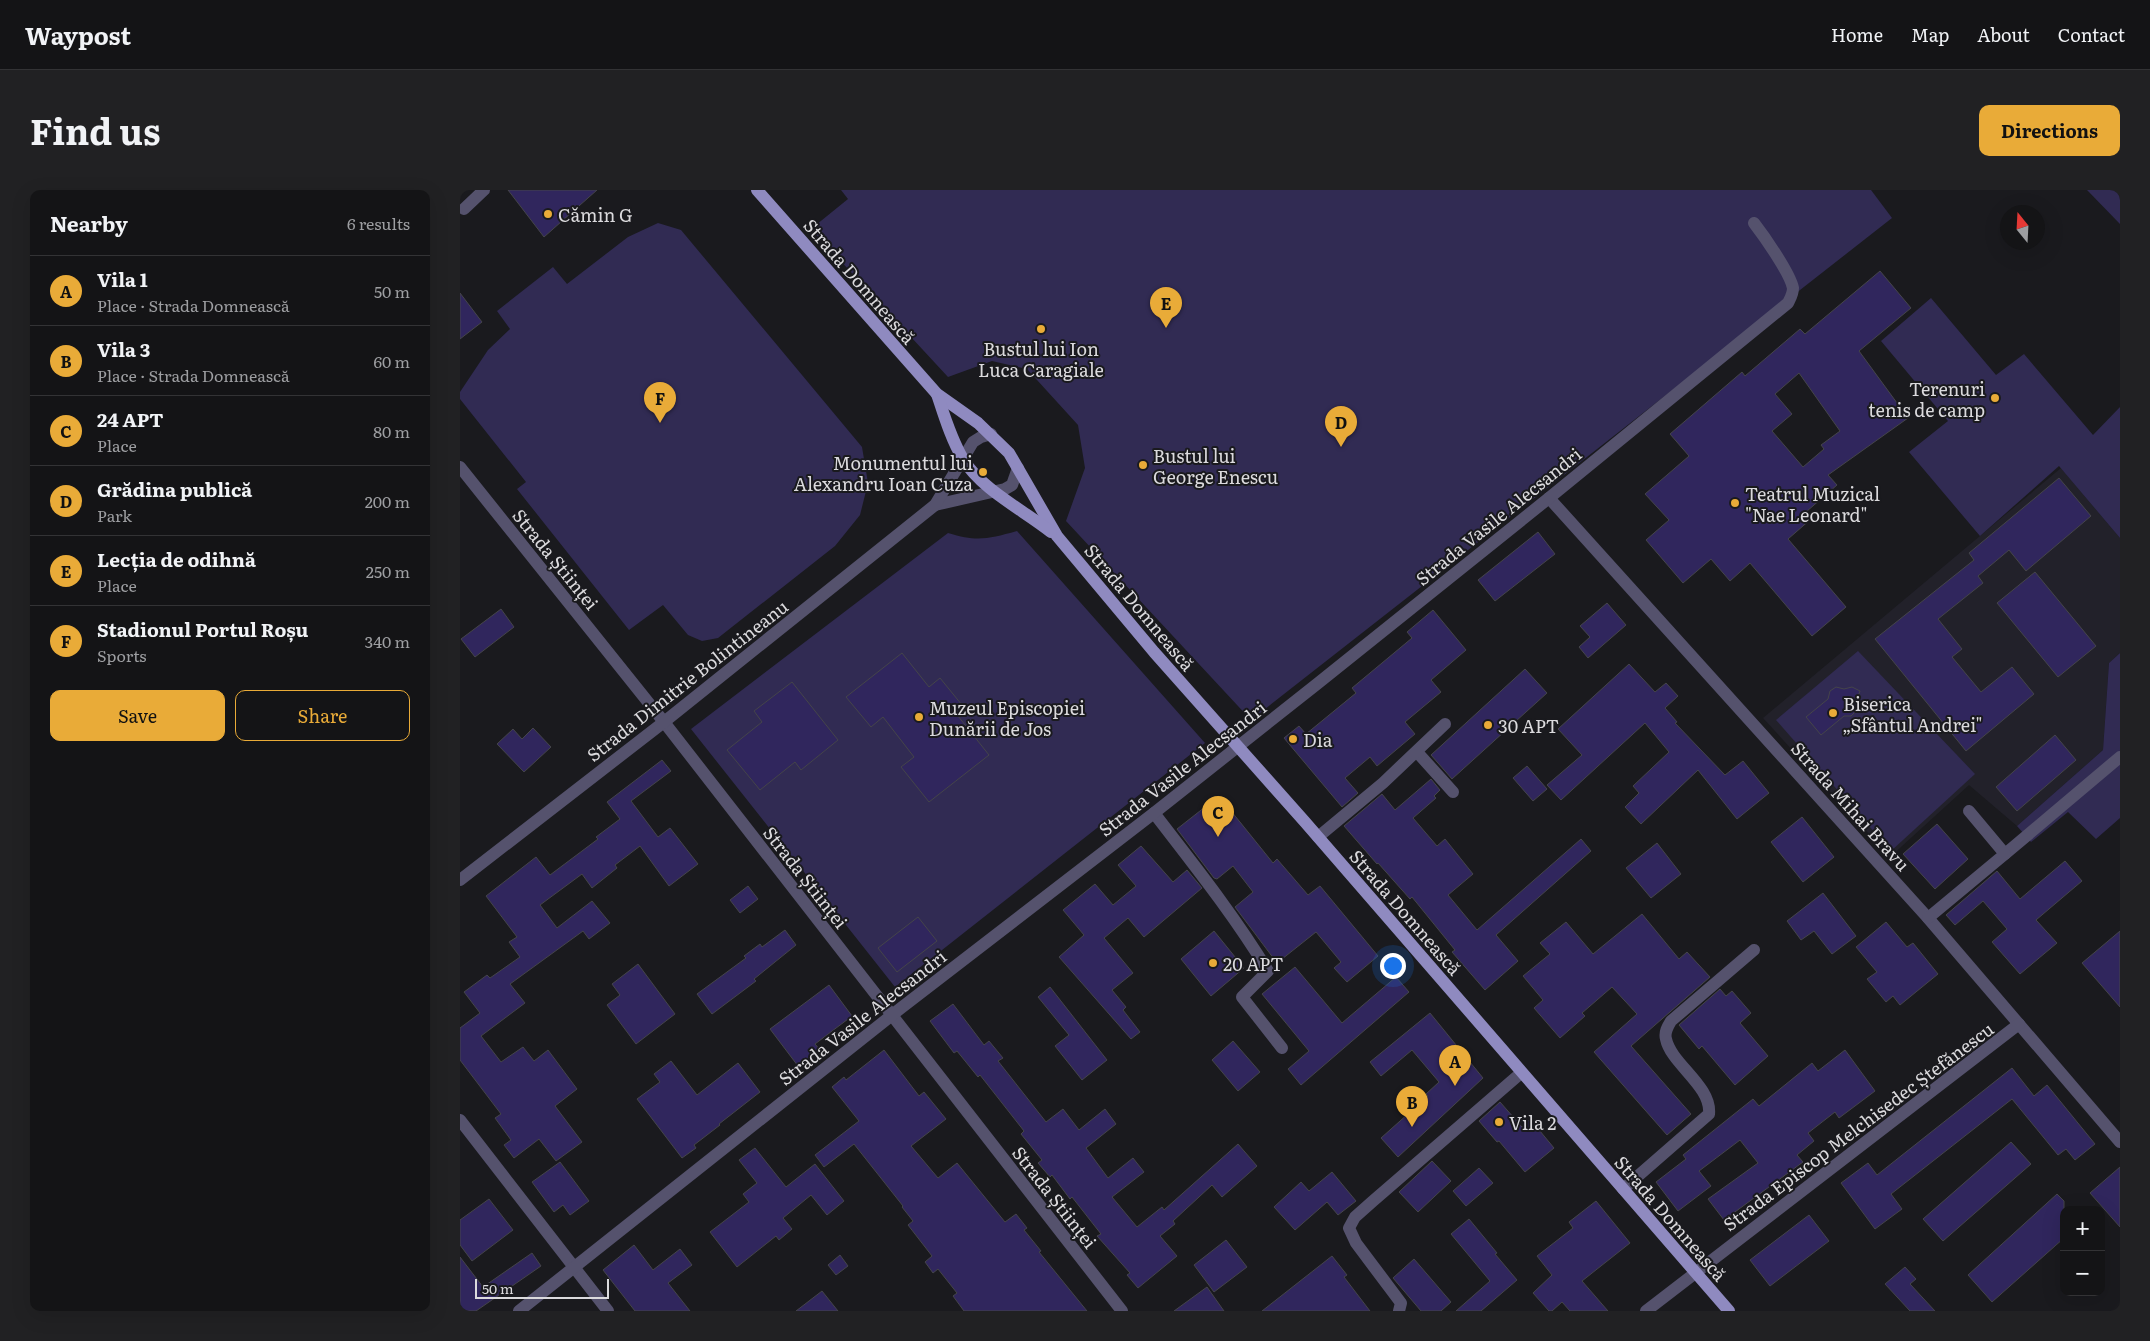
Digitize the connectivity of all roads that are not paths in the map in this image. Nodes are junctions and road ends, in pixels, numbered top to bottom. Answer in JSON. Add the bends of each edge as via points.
{"nodes":[{"id":1,"x":484,"y":190,"type":"edge"},
{"id":2,"x":757,"y":190,"type":"edge"},
{"id":3,"x":464,"y":208,"type":"dead end"},
{"id":4,"x":1754,"y":223,"type":"dead end"},
{"id":5,"x":937,"y":394,"type":"junction"},
{"id":6,"x":991,"y":434,"type":"junction"},
{"id":7,"x":962,"y":458,"type":"junction"},
{"id":8,"x":460,"y":467,"type":"edge"},
{"id":9,"x":1018,"y":468,"type":"junction"},
{"id":10,"x":994,"y":491,"type":"junction"},
{"id":11,"x":1550,"y":498,"type":"junction"},
{"id":12,"x":935,"y":505,"type":"junction"},
{"id":13,"x":1056,"y":536,"type":"junction"},
{"id":14,"x":664,"y":722,"type":"junction"},
{"id":15,"x":1445,"y":724,"type":"dead end"},
{"id":16,"x":1237,"y":747,"type":"junction"},
{"id":17,"x":1417,"y":752,"type":"junction"},
{"id":18,"x":2120,"y":757,"type":"edge"},
{"id":19,"x":1453,"y":792,"type":"dead end"},
{"id":20,"x":1969,"y":811,"type":"dead end"},
{"id":21,"x":1154,"y":813,"type":"junction"},
{"id":22,"x":1318,"y":838,"type":"junction"},
{"id":23,"x":2005,"y":854,"type":"junction"},
{"id":24,"x":460,"y":880,"type":"edge"},
{"id":25,"x":1928,"y":918,"type":"junction"},
{"id":26,"x":1754,"y":950,"type":"dead end"},
{"id":27,"x":892,"y":1015,"type":"junction"},
{"id":28,"x":2020,"y":1024,"type":"junction"},
{"id":29,"x":1282,"y":1048,"type":"dead end"},
{"id":30,"x":1521,"y":1073,"type":"junction"},
{"id":31,"x":460,"y":1120,"type":"edge"},
{"id":32,"x":2120,"y":1142,"type":"edge"},
{"id":33,"x":1623,"y":1190,"type":"junction"},
{"id":34,"x":574,"y":1267,"type":"junction"},
{"id":35,"x":1695,"y":1272,"type":"junction"},
{"id":36,"x":518,"y":1311,"type":"edge"},
{"id":37,"x":608,"y":1311,"type":"edge"},
{"id":38,"x":1122,"y":1311,"type":"edge"},
{"id":39,"x":1399,"y":1311,"type":"edge"},
{"id":40,"x":1646,"y":1311,"type":"edge"},
{"id":41,"x":1729,"y":1311,"type":"edge"}],
"edges":[{"from":1,"to":3,"type":"street"},
{"from":2,"to":5,"type":"main road","name":"Strada Domnească"},
{"from":4,"to":11,"type":"street","name":"Strada Vasile Alecsandri","via":[[1770,244],[1792,285],[1793,294],[1788,303]]},
{"from":5,"to":6,"type":"main road","name":"Strada Domnească"},
{"from":5,"to":7,"type":"main road","name":"Strada Domnească"},
{"from":6,"to":7,"type":"street","name":"Strada Dimitrie Bolintineanu","via":[[973,442]]},
{"from":6,"to":9,"type":"main road","name":"Strada Domnească"},
{"from":7,"to":10,"type":"main road","name":"Strada Domnească"},
{"from":7,"to":12,"type":"street","name":"Strada Dimitrie Bolintineanu"},
{"from":8,"to":14,"type":"street","name":"Strada Științei"},
{"from":9,"to":10,"type":"street","name":"Strada Dimitrie Bolintineanu","via":[[1012,485]]},
{"from":9,"to":13,"type":"main road","name":"Strada Domnească"},
{"from":10,"to":12,"type":"street","name":"Strada Dimitrie Bolintineanu"},
{"from":10,"to":13,"type":"main road","name":"Strada Domnească"},
{"from":11,"to":16,"type":"street","name":"Strada Vasile Alecsandri"},
{"from":11,"to":25,"type":"street","name":"Strada Mihai Bravu"},
{"from":12,"to":14,"type":"street","name":"Strada Dimitrie Bolintineanu"},
{"from":13,"to":16,"type":"main road","name":"Strada Domnească"},
{"from":14,"to":24,"type":"street","name":"Strada Dimitrie Bolintineanu"},
{"from":14,"to":27,"type":"street","name":"Strada Științei"},
{"from":15,"to":17,"type":"street"},
{"from":16,"to":21,"type":"street","name":"Strada Vasile Alecsandri"},
{"from":16,"to":22,"type":"main road","name":"Strada Domnească"},
{"from":17,"to":19,"type":"street"},
{"from":17,"to":22,"type":"street"},
{"from":18,"to":23,"type":"street"},
{"from":20,"to":23,"type":"street"},
{"from":21,"to":27,"type":"street","name":"Strada Vasile Alecsandri"},
{"from":21,"to":29,"type":"street","via":[[1228,910],[1268,971],[1242,997]]},
{"from":22,"to":30,"type":"main road","name":"Strada Domnească"},
{"from":23,"to":25,"type":"street"},
{"from":25,"to":28,"type":"street","name":"Strada Mihai Bravu"},
{"from":26,"to":33,"type":"street","via":[[1671,1021],[1666,1030],[1670,1048],[1706,1096],[1709,1114]]},
{"from":27,"to":34,"type":"street","name":"Strada Vasile Alecsandri"},
{"from":27,"to":38,"type":"street","name":"Strada Științei"},
{"from":28,"to":32,"type":"street","name":"Strada Mihai Bravu"},
{"from":28,"to":35,"type":"street","name":"Strada Episcop Melchisedec Ștefănescu"},
{"from":30,"to":33,"type":"main road","name":"Strada Domnească"},
{"from":30,"to":39,"type":"street","via":[[1355,1217],[1349,1228],[1400,1302]]},
{"from":31,"to":34,"type":"street"},
{"from":33,"to":35,"type":"main road","name":"Strada Domnească"},
{"from":34,"to":36,"type":"street","name":"Strada Vasile Alecsandri"},
{"from":34,"to":37,"type":"street"},
{"from":35,"to":40,"type":"street","name":"Strada Episcop Melchisedec Ștefănescu"},
{"from":35,"to":41,"type":"main road","name":"Strada Domnească"}]}
